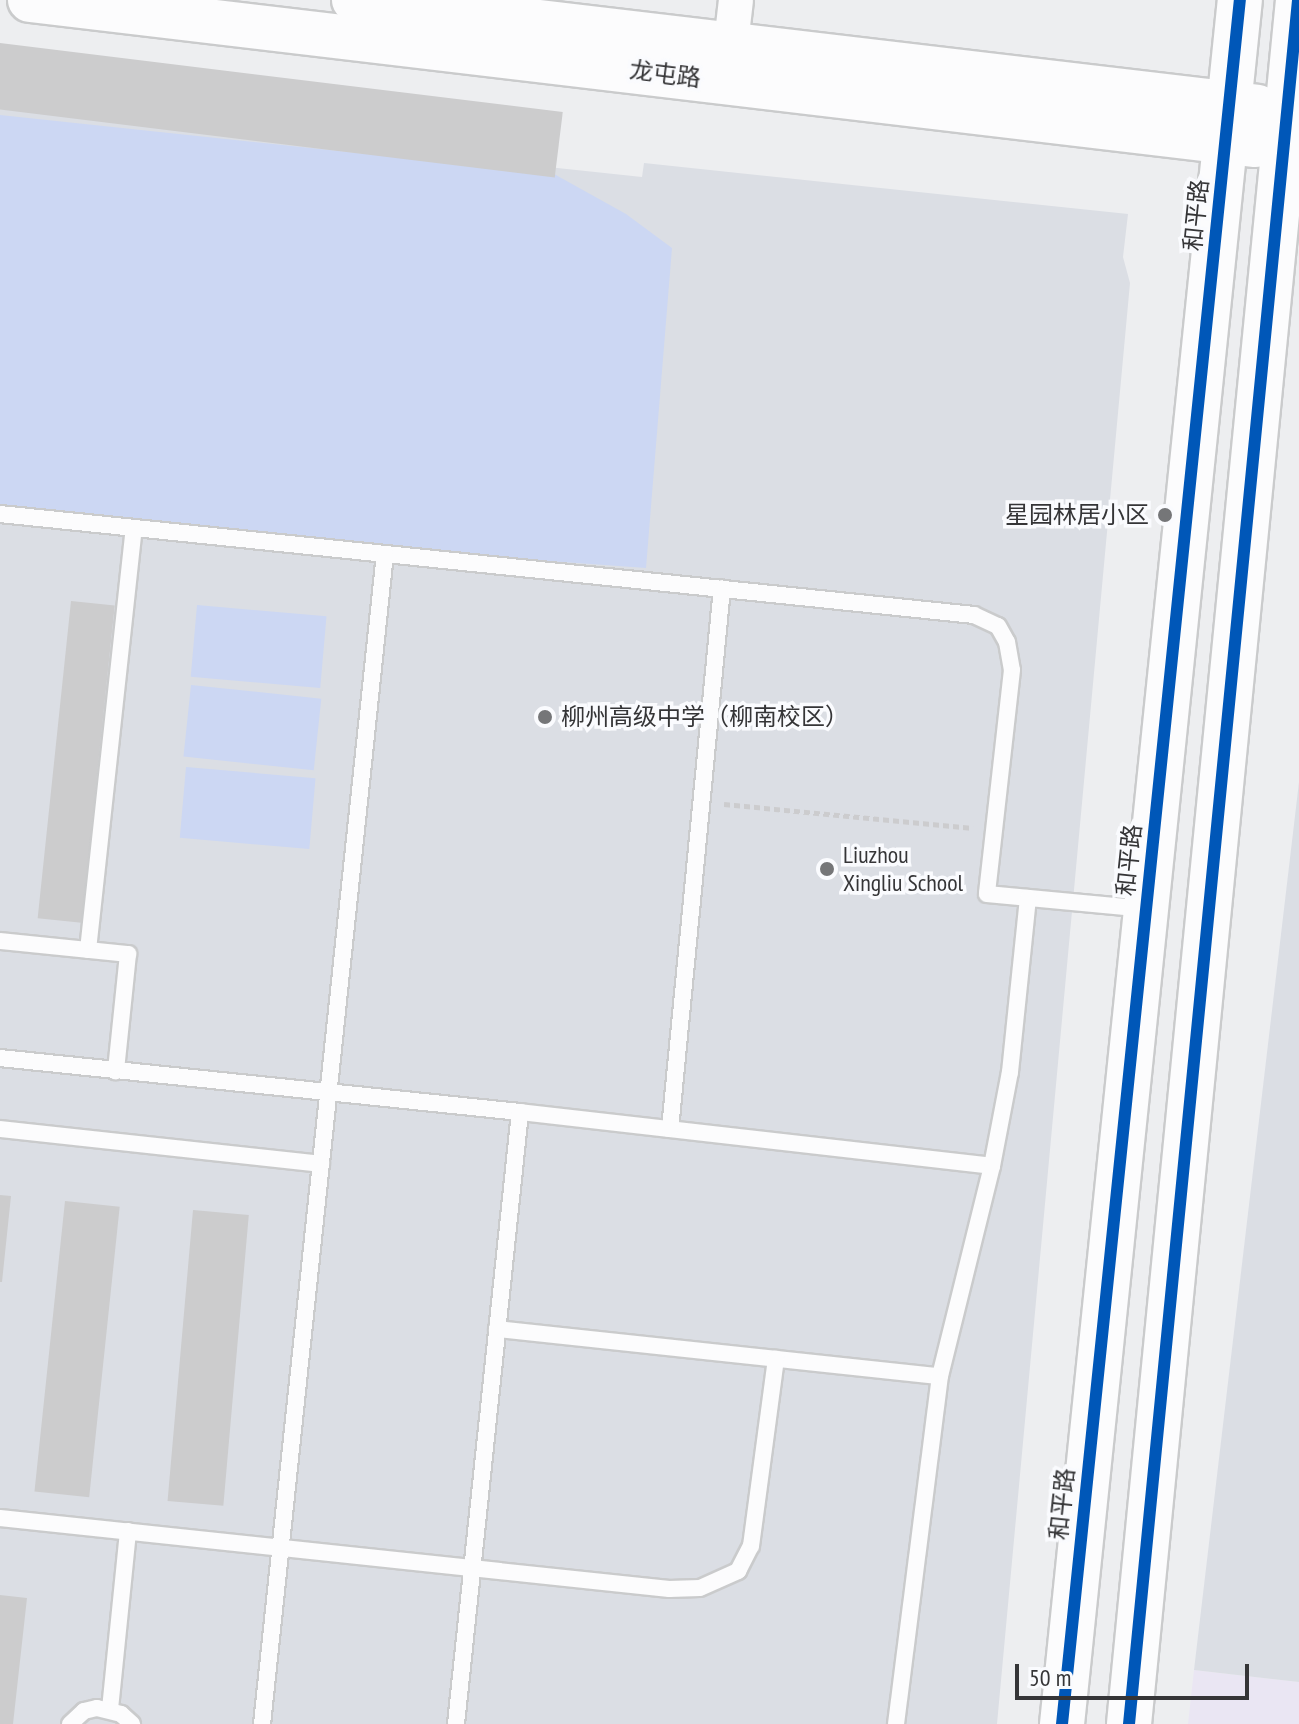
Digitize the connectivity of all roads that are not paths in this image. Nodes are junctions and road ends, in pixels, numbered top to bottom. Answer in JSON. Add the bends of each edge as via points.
{"nodes":[{"id":1,"x":30,"y":0,"type":"edge"},
{"id":2,"x":354,"y":0,"type":"edge"},
{"id":3,"x":736,"y":0,"type":"edge"},
{"id":4,"x":1240,"y":0,"type":"edge"},
{"id":5,"x":1298,"y":0,"type":"edge"},
{"id":6,"x":729,"y":62,"type":"junction"},
{"id":7,"x":1228,"y":120,"type":"junction"},
{"id":8,"x":1291,"y":133,"type":"edge"},
{"id":9,"x":0,"y":514,"type":"edge"},
{"id":10,"x":134,"y":528,"type":"junction"},
{"id":11,"x":385,"y":554,"type":"junction"},
{"id":12,"x":722,"y":588,"type":"junction"},
{"id":13,"x":1028,"y":898,"type":"junction"},
{"id":14,"x":1146,"y":909,"type":"junction"},
{"id":15,"x":0,"y":941,"type":"edge"},
{"id":16,"x":88,"y":950,"type":"junction"},
{"id":17,"x":0,"y":1058,"type":"edge"},
{"id":18,"x":116,"y":1071,"type":"junction"},
{"id":19,"x":328,"y":1092,"type":"junction"},
{"id":20,"x":520,"y":1112,"type":"junction"},
{"id":21,"x":0,"y":1129,"type":"edge"},
{"id":22,"x":670,"y":1129,"type":"junction"},
{"id":23,"x":321,"y":1164,"type":"junction"},
{"id":24,"x":992,"y":1166,"type":"junction"},
{"id":25,"x":497,"y":1329,"type":"junction"},
{"id":26,"x":776,"y":1359,"type":"junction"},
{"id":27,"x":940,"y":1376,"type":"junction"},
{"id":28,"x":0,"y":1518,"type":"edge"},
{"id":29,"x":128,"y":1531,"type":"junction"},
{"id":30,"x":280,"y":1547,"type":"junction"},
{"id":31,"x":473,"y":1568,"type":"junction"},
{"id":32,"x":110,"y":1709,"type":"junction"},
{"id":33,"x":70,"y":1724,"type":"edge"},
{"id":34,"x":132,"y":1724,"type":"edge"},
{"id":35,"x":262,"y":1724,"type":"edge"},
{"id":36,"x":456,"y":1724,"type":"edge"},
{"id":37,"x":896,"y":1724,"type":"edge"},
{"id":38,"x":1062,"y":1724,"type":"edge"},
{"id":39,"x":1129,"y":1724,"type":"edge"}],
"edges":[{"from":1,"to":6,"type":"main road","name":"龙屯路"},
{"from":2,"to":6,"type":"main road","name":"龙屯路"},
{"from":3,"to":6,"type":"street"},
{"from":4,"to":7,"type":"main road","name":"和平路"},
{"from":5,"to":8,"type":"main road"},
{"from":6,"to":7,"type":"main road","name":"龙屯路"},
{"from":7,"to":8,"type":"main road","name":"龙屯路"},
{"from":7,"to":14,"type":"main road","name":"和平路"},
{"from":8,"to":39,"type":"main road"},
{"from":9,"to":10,"type":"lane"},
{"from":10,"to":11,"type":"lane"},
{"from":10,"to":16,"type":"lane"},
{"from":11,"to":12,"type":"lane"},
{"from":11,"to":19,"type":"lane"},
{"from":12,"to":13,"type":"lane","via":[[974,615],[998,626],[1012,670],[987,894]]},
{"from":12,"to":22,"type":"lane"},
{"from":13,"to":14,"type":"lane"},
{"from":13,"to":24,"type":"lane","via":[[1010,1072]]},
{"from":14,"to":38,"type":"main road","name":"和平路"},
{"from":15,"to":16,"type":"lane"},
{"from":16,"to":18,"type":"lane","via":[[128,954]]},
{"from":17,"to":18,"type":"lane"},
{"from":18,"to":19,"type":"lane"},
{"from":19,"to":20,"type":"lane"},
{"from":19,"to":23,"type":"lane"},
{"from":20,"to":22,"type":"lane"},
{"from":20,"to":25,"type":"lane"},
{"from":21,"to":23,"type":"lane"},
{"from":22,"to":24,"type":"lane"},
{"from":23,"to":30,"type":"lane"},
{"from":24,"to":27,"type":"lane"},
{"from":25,"to":26,"type":"lane"},
{"from":25,"to":31,"type":"lane"},
{"from":26,"to":27,"type":"lane"},
{"from":26,"to":31,"type":"lane","via":[[757,1517],[738,1571],[700,1588],[669,1589]]},
{"from":27,"to":37,"type":"lane"},
{"from":28,"to":29,"type":"lane"},
{"from":29,"to":30,"type":"lane"},
{"from":29,"to":32,"type":"lane"},
{"from":30,"to":31,"type":"lane"},
{"from":30,"to":35,"type":"lane"},
{"from":31,"to":36,"type":"lane"},
{"from":32,"to":33,"type":"lane","via":[[84,1711]]},
{"from":32,"to":34,"type":"lane"}]}
